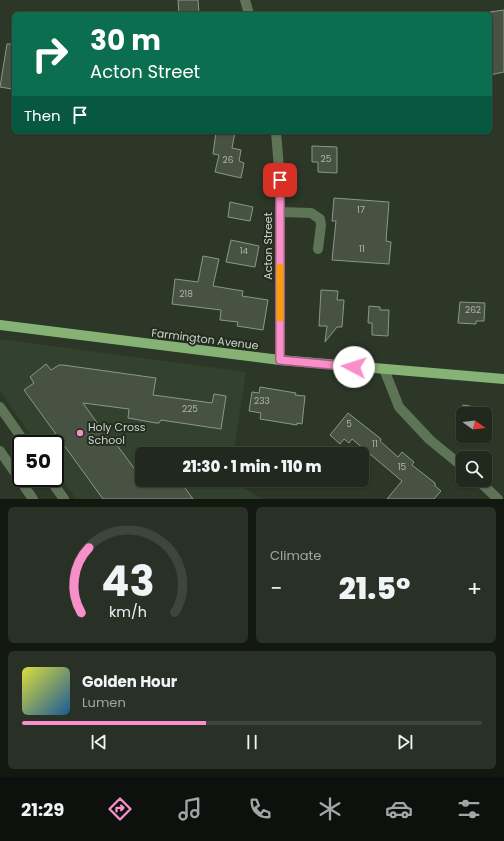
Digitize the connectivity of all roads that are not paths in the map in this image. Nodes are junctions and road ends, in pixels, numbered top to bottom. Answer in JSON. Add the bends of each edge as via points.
{"nodes":[{"id":1,"x":245,"y":0,"type":"edge"},
{"id":2,"x":248,"y":12,"type":"edge"},
{"id":3,"x":276,"y":134,"type":"edge"},
{"id":4,"x":280,"y":212,"type":"junction"},
{"id":5,"x":318,"y":249,"type":"dead end"},
{"id":6,"x":0,"y":325,"type":"edge"},
{"id":7,"x":280,"y":360,"type":"junction"},
{"id":8,"x":384,"y":369,"type":"junction"},
{"id":9,"x":504,"y":379,"type":"edge"},
{"id":10,"x":0,"y":407,"type":"edge"},
{"id":11,"x":20,"y":435,"type":"edge"},
{"id":12,"x":0,"y":451,"type":"edge"},
{"id":13,"x":456,"y":461,"type":"edge"},
{"id":14,"x":55,"y":487,"type":"edge"},
{"id":15,"x":485,"y":487,"type":"edge"},
{"id":16,"x":33,"y":499,"type":"edge"},
{"id":17,"x":64,"y":499,"type":"edge"},
{"id":18,"x":498,"y":499,"type":"edge"}],
"edges":[{"from":1,"to":2,"type":"street"},
{"from":3,"to":4,"type":"street","name":"Acton Street"},
{"from":4,"to":5,"type":"street","via":[[311,213],[320,219]]},
{"from":4,"to":7,"type":"street","name":"Acton Street"},
{"from":6,"to":7,"type":"main road","name":"Farmington Avenue"},
{"from":7,"to":8,"type":"main road","name":"Farmington Avenue"},
{"from":8,"to":9,"type":"main road","name":"Farmington Avenue"},
{"from":8,"to":13,"type":"street","via":[[399,406],[430,440]]},
{"from":10,"to":11,"type":"street"},
{"from":12,"to":16,"type":"street"},
{"from":14,"to":17,"type":"street"},
{"from":15,"to":18,"type":"street"}]}
